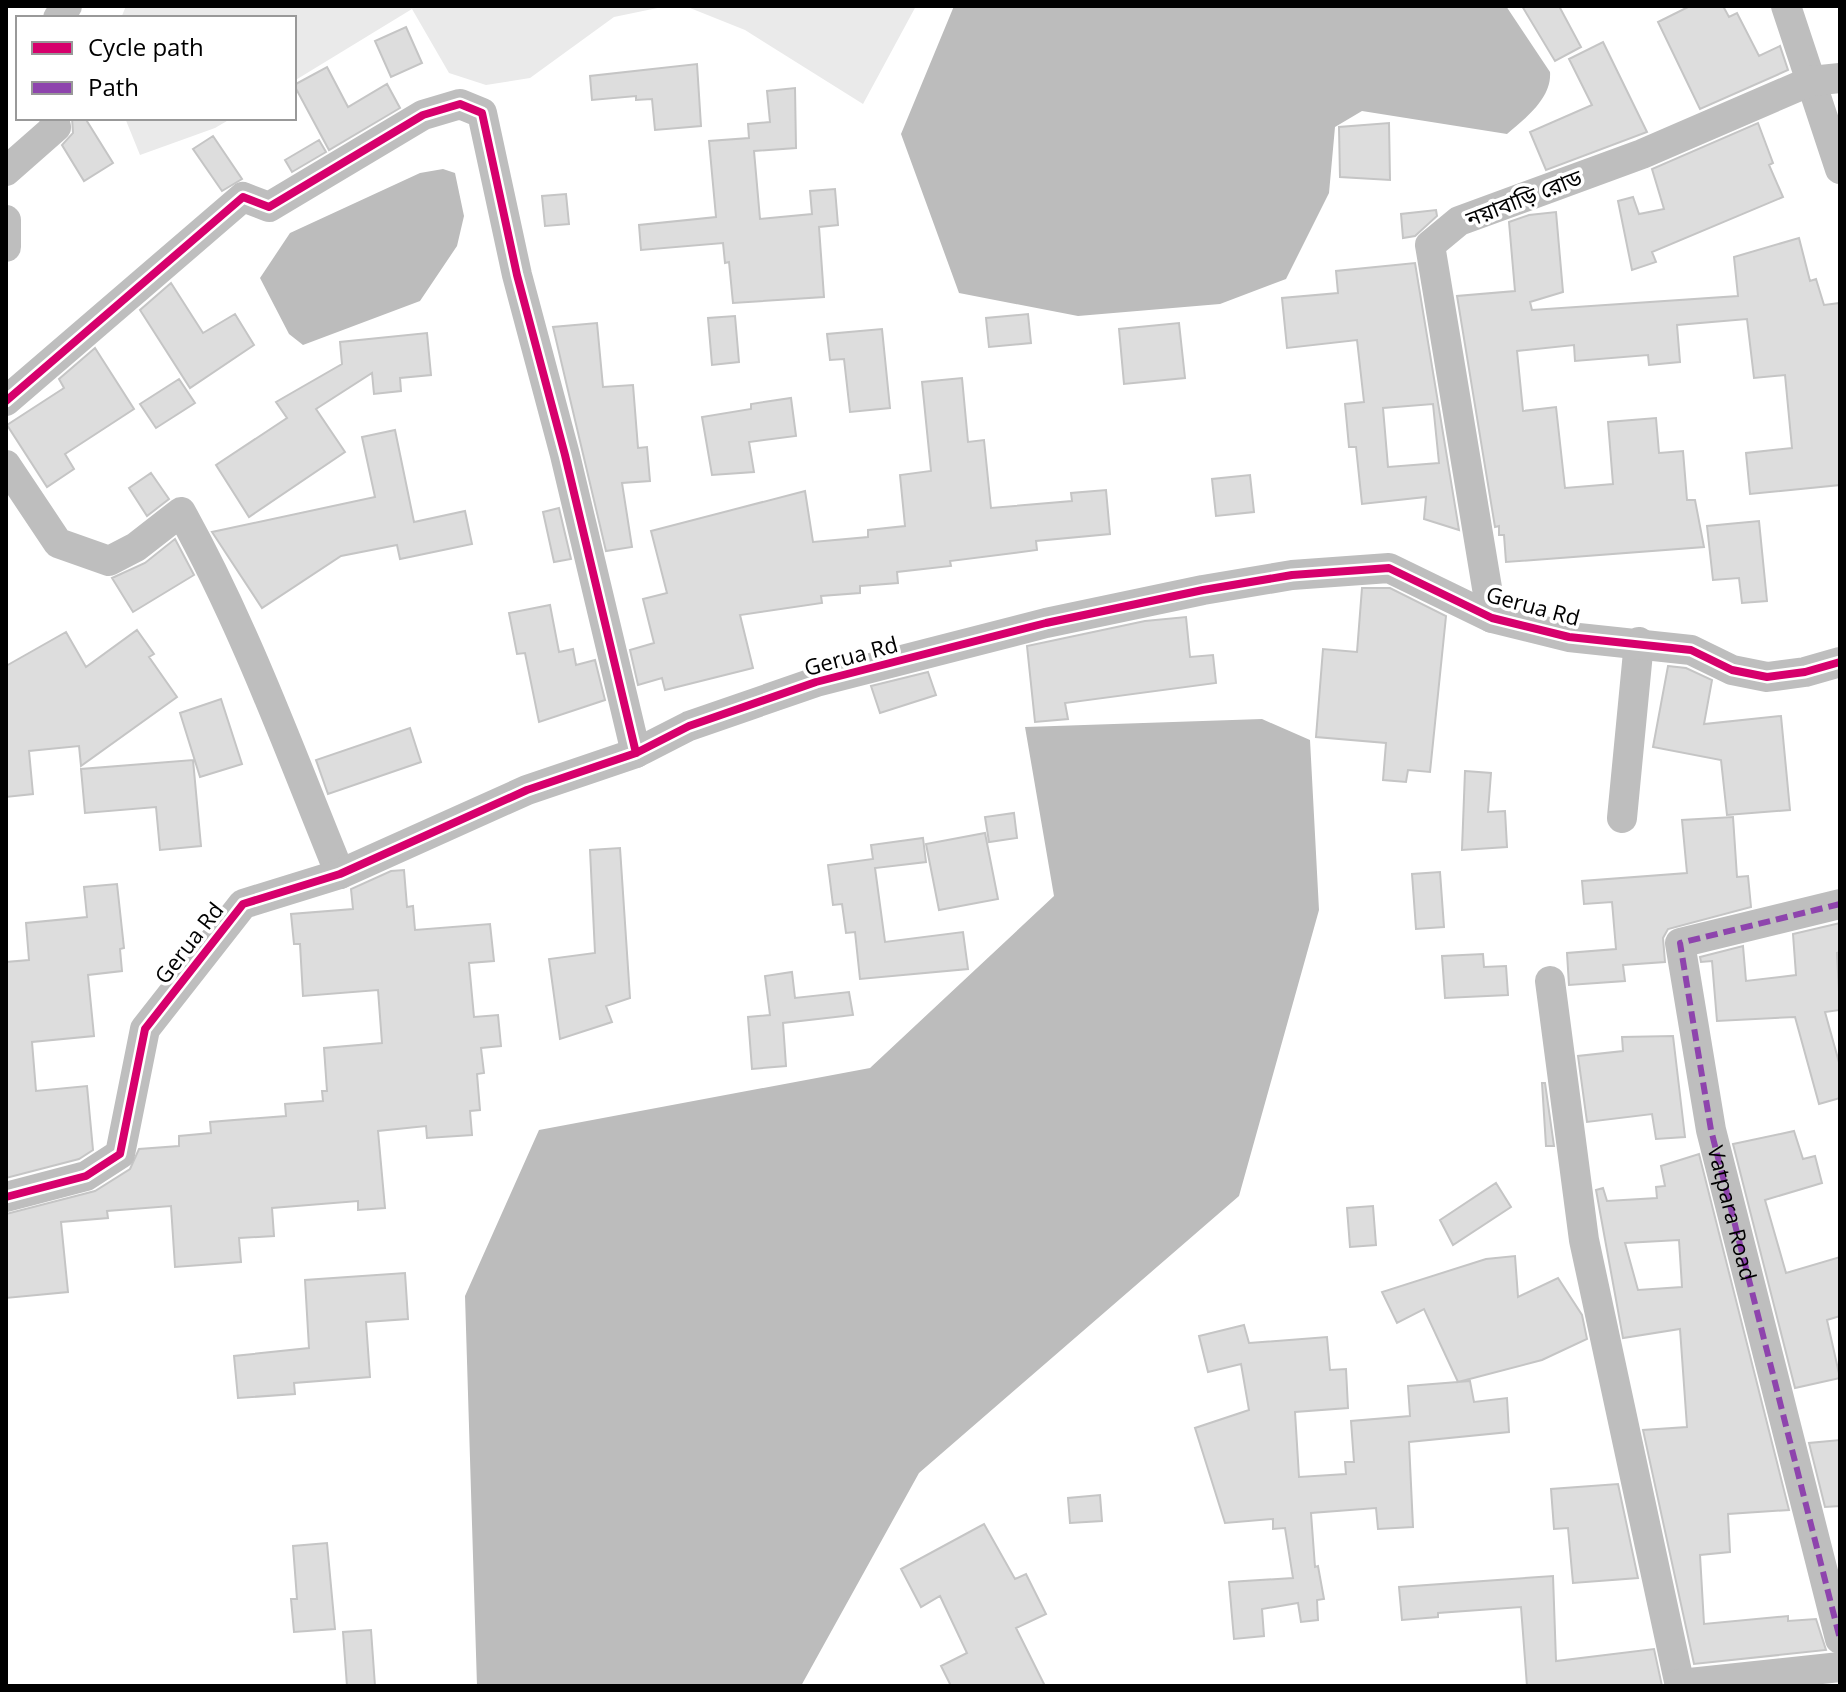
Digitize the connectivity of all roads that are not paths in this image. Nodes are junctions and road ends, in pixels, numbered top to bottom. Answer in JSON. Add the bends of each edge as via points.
{"nodes":[{"id":1,"x":1786,"y":6,"type":"edge"},
{"id":2,"x":1825,"y":80,"type":"edge"},
{"id":3,"x":54,"y":120,"type":"edge"},
{"id":4,"x":1840,"y":169,"type":"edge"},
{"id":5,"x":6,"y":171,"type":"edge"},
{"id":6,"x":6,"y":220,"type":"edge"},
{"id":7,"x":6,"y":247,"type":"edge"},
{"id":8,"x":6,"y":401,"type":"edge"},
{"id":9,"x":6,"y":465,"type":"edge"},
{"id":10,"x":1492,"y":618,"type":"junction"},
{"id":11,"x":1639,"y":642,"type":"junction"},
{"id":12,"x":1840,"y":662,"type":"edge"},
{"id":13,"x":636,"y":753,"type":"junction"},
{"id":14,"x":1622,"y":818,"type":"dead end"},
{"id":15,"x":340,"y":874,"type":"junction"},
{"id":16,"x":1840,"y":904,"type":"edge"},
{"id":17,"x":1550,"y":981,"type":"dead end"},
{"id":18,"x":6,"y":1197,"type":"edge"},
{"id":19,"x":1840,"y":1639,"type":"edge"},
{"id":20,"x":1840,"y":1667,"type":"edge"},
{"id":21,"x":1680,"y":1685,"type":"edge"}],
"edges":[{"from":1,"to":2,"type":"street"},
{"from":2,"to":4,"type":"street"},
{"from":2,"to":10,"type":"street","name":"নয়াবাড়ি রোড","via":[[1459,221],[1430,245]]},
{"from":3,"to":5,"type":"street","via":[[56,127]]},
{"from":6,"to":7,"type":"street"},
{"from":8,"to":13,"type":"street","via":[[243,197],[269,207],[423,115],[460,104],[482,113]]},
{"from":9,"to":15,"type":"street","via":[[58,543],[109,561],[181,512],[253,660]]},
{"from":10,"to":11,"type":"street","name":"Gerua Rd","via":[[1569,637]]},
{"from":10,"to":13,"type":"street","name":"Gerua Rd","via":[[1389,568],[1292,575],[1046,623],[816,682],[689,726]]},
{"from":11,"to":12,"type":"street","name":"Gerua Rd","via":[[1691,650],[1732,670],[1767,677]]},
{"from":11,"to":14,"type":"street"},
{"from":13,"to":15,"type":"street","name":"Gerua Rd","via":[[527,790]]},
{"from":15,"to":18,"type":"street","name":"Gerua Rd","via":[[243,904],[145,1029],[120,1154],[86,1176]]},
{"from":16,"to":19,"type":"street","name":"Vatpara Road","via":[[1680,944],[1711,1130]]},
{"from":17,"to":21,"type":"street","via":[[1584,1240]]},
{"from":20,"to":21,"type":"street"}]}
